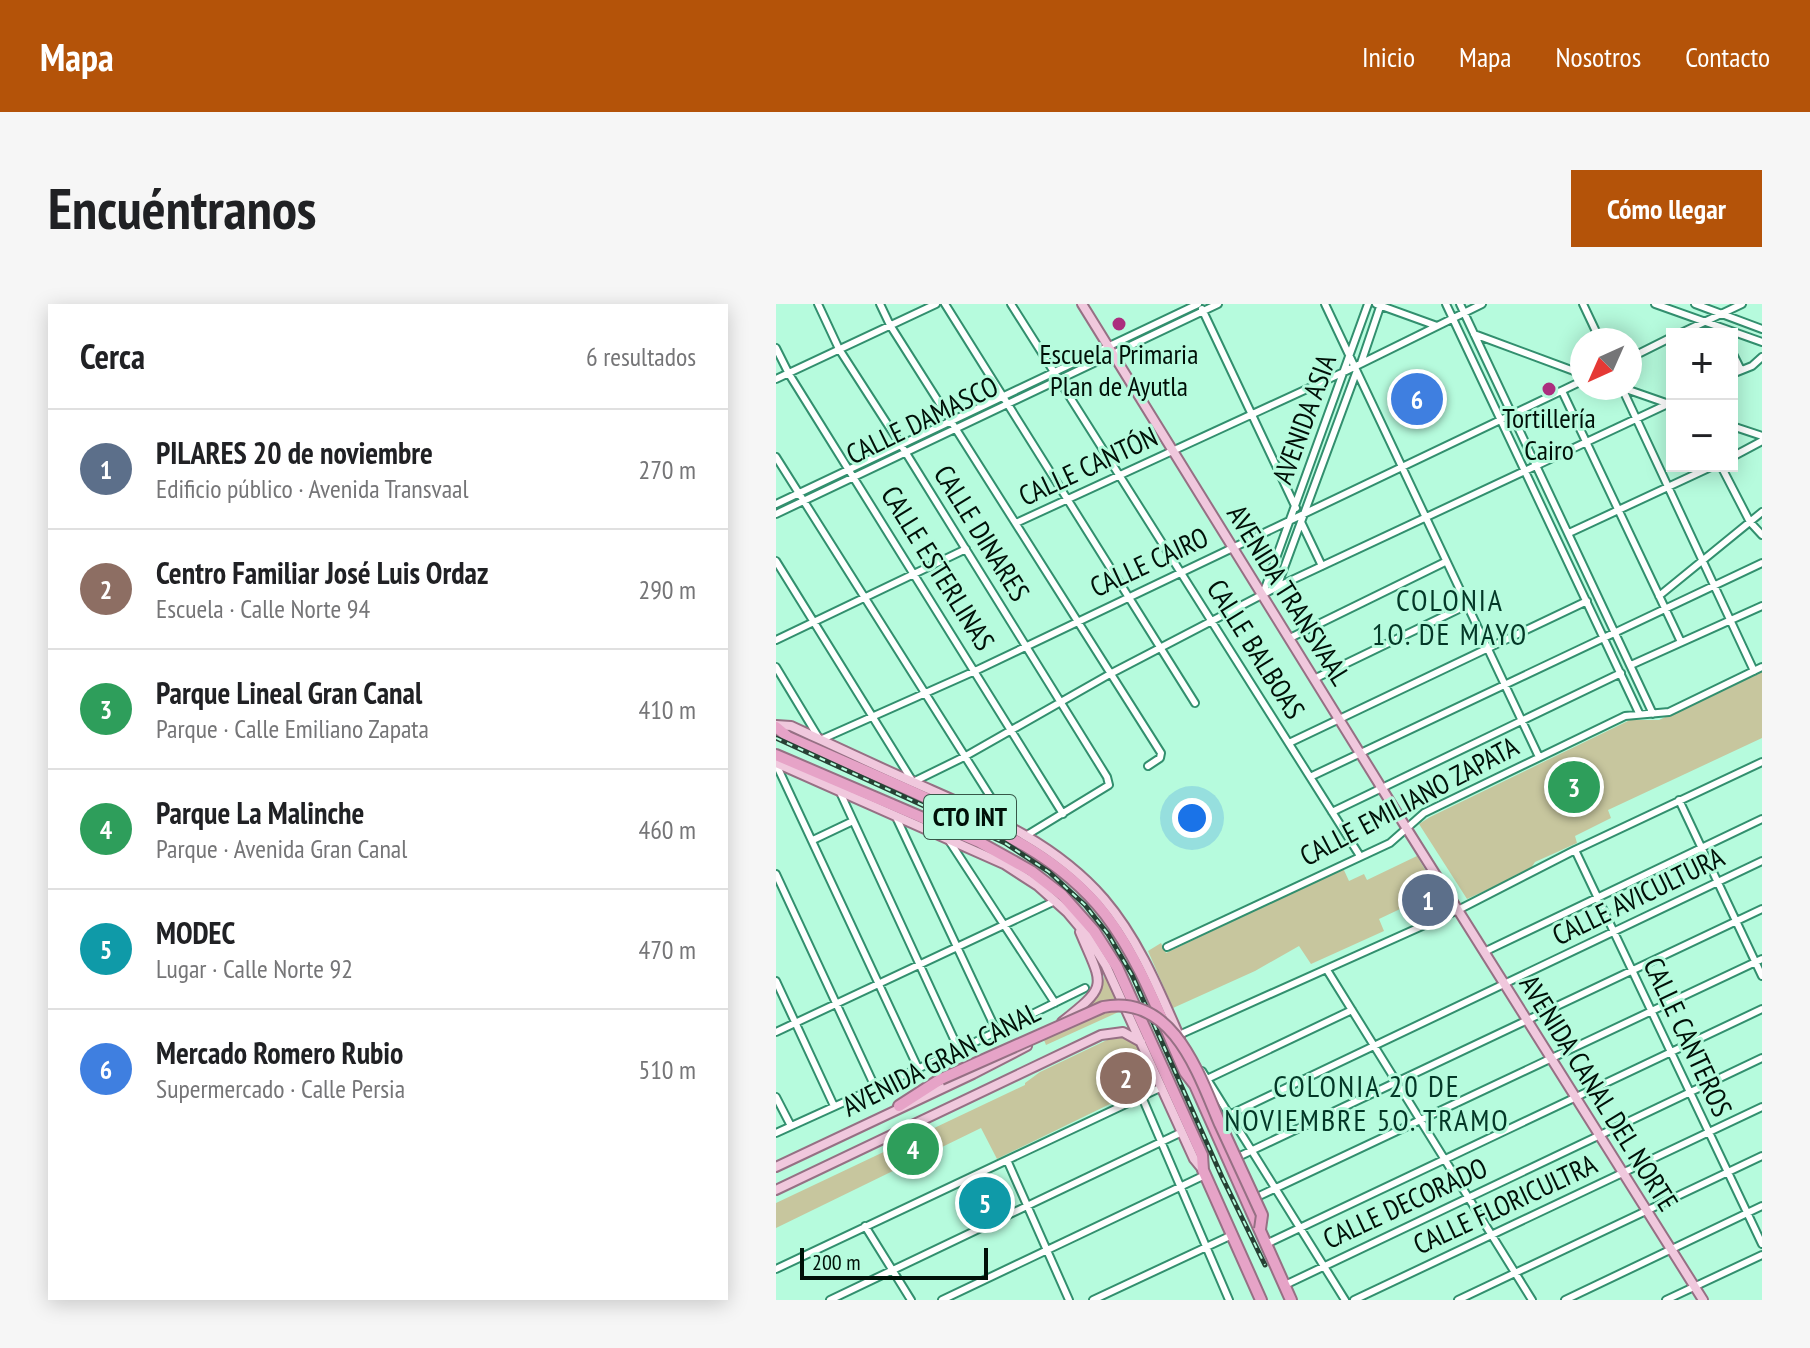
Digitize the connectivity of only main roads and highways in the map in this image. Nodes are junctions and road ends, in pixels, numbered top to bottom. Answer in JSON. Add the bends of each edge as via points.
{"nodes":[{"id":1,"x":1082,"y":304,"type":"edge"},
{"id":2,"x":776,"y":726,"type":"edge"},
{"id":3,"x":776,"y":755,"type":"edge"},
{"id":4,"x":776,"y":764,"type":"edge"},
{"id":5,"x":1458,"y":910,"type":"joint"},
{"id":6,"x":1077,"y":924,"type":"junction"},
{"id":7,"x":1151,"y":986,"type":"junction"},
{"id":8,"x":1126,"y":998,"type":"junction"},
{"id":9,"x":1164,"y":1013,"type":"junction"},
{"id":10,"x":1138,"y":1024,"type":"junction"},
{"id":11,"x":1142,"y":1043,"type":"junction"},
{"id":12,"x":1195,"y":1085,"type":"junction"},
{"id":13,"x":899,"y":1106,"type":"junction"},
{"id":14,"x":776,"y":1167,"type":"edge"},
{"id":15,"x":1204,"y":1172,"type":"junction"},
{"id":16,"x":776,"y":1190,"type":"edge"},
{"id":17,"x":1260,"y":1229,"type":"junction"},
{"id":18,"x":1258,"y":1299,"type":"edge"},
{"id":19,"x":1291,"y":1300,"type":"edge"},
{"id":20,"x":1703,"y":1300,"type":"edge"}],
"edges":[{"from":1,"to":5,"type":"main road","name":"AVENIDA TRANSVAAL"},
{"from":2,"to":7,"type":"highway","number":"CTO INT","via":[[788,737],[998,830],[1041,855],[1107,917]]},
{"from":2,"to":7,"type":"main road","number":"CTO INT","via":[[791,726],[1027,835],[1103,898],[1132,938]]},
{"from":3,"to":8,"type":"highway","number":"CTO INT","via":[[949,828],[1031,871],[1094,931],[1117,967]]},
{"from":4,"to":6,"type":"main road","number":"CTO INT","via":[[1004,864],[1038,886]]},
{"from":5,"to":20,"type":"main road","name":"AVENIDA CANAL DEL NORTE"},
{"from":6,"to":8,"type":"main road","number":"CTO INT"},
{"from":6,"to":13,"type":"main road","name":"AVENIDA GRAN CANAL","via":[[1098,978],[1092,999],[1029,1045]]},
{"from":7,"to":9,"type":"highway","number":"CTO INT"},
{"from":8,"to":10,"type":"highway","number":"CTO INT","bridge":true},
{"from":9,"to":12,"type":"highway","number":"CTO INT","via":[[1185,1072]]},
{"from":9,"to":12,"type":"main road","number":"CTO INT","via":[[1179,1035]]},
{"from":10,"to":11,"type":"main road","number":"CTO INT"},
{"from":10,"to":15,"type":"highway","number":"CTO INT","via":[[1202,1155]]},
{"from":11,"to":15,"type":"main road","number":"CTO INT"},
{"from":11,"to":16,"type":"main road","name":"AVENIDA GRAN CANAL","via":[[1123,1032],[1101,1035]]},
{"from":12,"to":17,"type":"highway","number":"CTO INT"},
{"from":13,"to":14,"type":"main road","name":"AVENIDA GRAN CANAL"},
{"from":13,"to":17,"type":"highway","bridge":true,"via":[[941,1079],[1103,1007],[1142,1011],[1166,1026],[1187,1049],[1262,1215]]},
{"from":15,"to":18,"type":"highway","number":"CTO INT"},
{"from":17,"to":19,"type":"highway","number":"CTO INT"}]}
